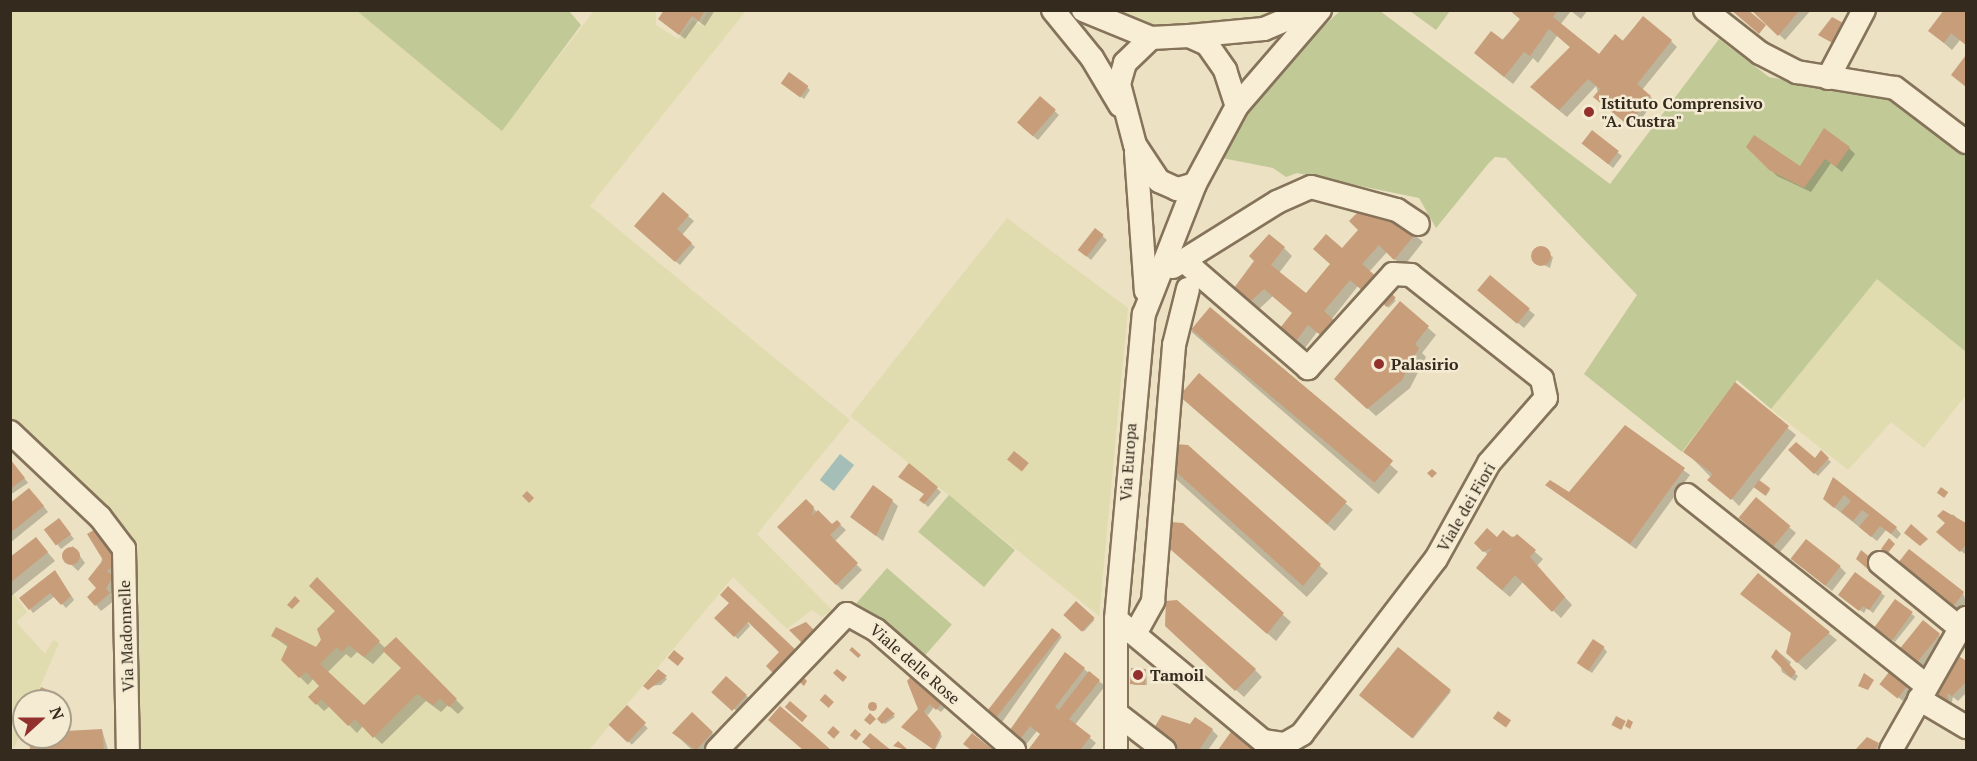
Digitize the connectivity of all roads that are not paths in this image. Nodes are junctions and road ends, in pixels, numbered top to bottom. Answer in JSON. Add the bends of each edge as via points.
{"nodes":[{"id":1,"x":1053,"y":10,"type":"edge"},
{"id":2,"x":1083,"y":10,"type":"edge"},
{"id":3,"x":1309,"y":10,"type":"edge"},
{"id":4,"x":1320,"y":10,"type":"edge"},
{"id":5,"x":1705,"y":10,"type":"edge"},
{"id":6,"x":1864,"y":10,"type":"edge"},
{"id":7,"x":1189,"y":36,"type":"junction"},
{"id":8,"x":1151,"y":38,"type":"junction"},
{"id":9,"x":1828,"y":78,"type":"junction"},
{"id":10,"x":1237,"y":106,"type":"junction"},
{"id":11,"x":1121,"y":107,"type":"junction"},
{"id":12,"x":1966,"y":142,"type":"edge"},
{"id":13,"x":1135,"y":145,"type":"junction"},
{"id":14,"x":1196,"y":184,"type":"junction"},
{"id":15,"x":1418,"y":224,"type":"dead end"},
{"id":16,"x":1185,"y":262,"type":"junction"},
{"id":17,"x":1158,"y":274,"type":"junction"},
{"id":18,"x":1188,"y":289,"type":"dead end"},
{"id":19,"x":1146,"y":307,"type":"junction"},
{"id":20,"x":10,"y":432,"type":"edge"},
{"id":21,"x":1687,"y":495,"type":"dead end"},
{"id":22,"x":1880,"y":563,"type":"dead end"},
{"id":23,"x":1116,"y":619,"type":"junction"},
{"id":24,"x":1964,"y":623,"type":"edge"},
{"id":25,"x":1135,"y":634,"type":"junction"},
{"id":26,"x":1922,"y":692,"type":"junction"},
{"id":27,"x":1116,"y":713,"type":"junction"},
{"id":28,"x":1966,"y":727,"type":"edge"},
{"id":29,"x":128,"y":750,"type":"edge"},
{"id":30,"x":717,"y":750,"type":"edge"},
{"id":31,"x":1014,"y":750,"type":"edge"},
{"id":32,"x":1116,"y":750,"type":"edge"},
{"id":33,"x":1164,"y":750,"type":"edge"},
{"id":34,"x":1891,"y":750,"type":"edge"}],
"edges":[{"from":1,"to":11,"type":"street","via":[[1092,58]]},
{"from":2,"to":8,"type":"street"},
{"from":3,"to":7,"type":"street","via":[[1264,29]]},
{"from":4,"to":10,"type":"street"},
{"from":5,"to":9,"type":"street","via":[[1777,64]]},
{"from":6,"to":9,"type":"street"},
{"from":7,"to":8,"type":"street"},
{"from":7,"to":10,"type":"street","via":[[1207,44],[1225,70]]},
{"from":8,"to":11,"type":"street","via":[[1125,63],[1119,84]]},
{"from":9,"to":12,"type":"street","via":[[1895,88]]},
{"from":10,"to":14,"type":"street"},
{"from":11,"to":13,"type":"street"},
{"from":13,"to":14,"type":"street","via":[[1168,187]]},
{"from":13,"to":19,"type":"street"},
{"from":14,"to":17,"type":"street","name":"Via Europa"},
{"from":15,"to":16,"type":"street","via":[[1396,210],[1311,188],[1277,202]]},
{"from":16,"to":17,"type":"street"},
{"from":16,"to":25,"type":"street","name":"Viale dei Fiori","via":[[1308,368],[1393,274],[1411,275],[1542,379],[1546,398],[1489,463],[1436,559],[1302,734],[1285,744],[1263,741]]},
{"from":17,"to":19,"type":"street","name":"Via Europa"},
{"from":18,"to":25,"type":"street","via":[[1174,345],[1153,601]]},
{"from":19,"to":23,"type":"street","name":"Via Europa","via":[[1133,398]]},
{"from":20,"to":29,"type":"street","name":"Via Madonnelle","via":[[109,525],[123,549]]},
{"from":21,"to":26,"type":"street"},
{"from":22,"to":24,"type":"street"},
{"from":23,"to":25,"type":"street","name":"Viale dei Fiori"},
{"from":23,"to":27,"type":"street","name":"Via Europa"},
{"from":24,"to":26,"type":"street"},
{"from":26,"to":28,"type":"street"},
{"from":26,"to":34,"type":"street"},
{"from":27,"to":32,"type":"street","name":"Via Europa"},
{"from":27,"to":33,"type":"street"},
{"from":30,"to":31,"type":"street","name":"Viale delle Rose","via":[[847,614],[876,630]]}]}
